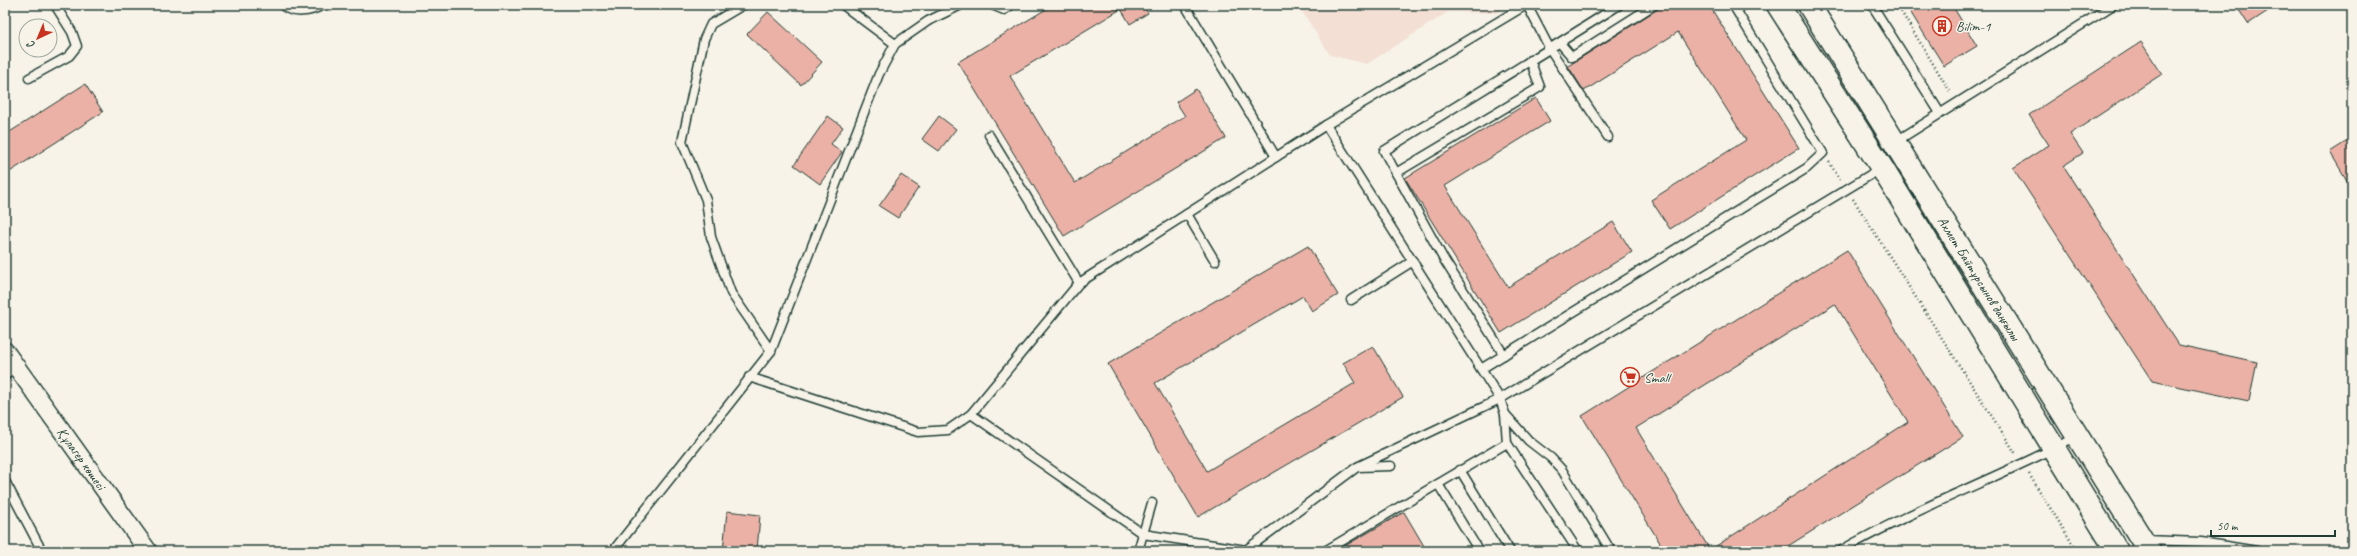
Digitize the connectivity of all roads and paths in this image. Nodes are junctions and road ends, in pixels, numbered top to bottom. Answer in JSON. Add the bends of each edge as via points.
{"nodes":[{"id":1,"x":55,"y":5,"type":"edge"},
{"id":2,"x":282,"y":5,"type":"edge"},
{"id":3,"x":323,"y":5,"type":"edge"},
{"id":4,"x":743,"y":5,"type":"edge"},
{"id":5,"x":843,"y":5,"type":"edge"},
{"id":6,"x":961,"y":5,"type":"edge"},
{"id":7,"x":992,"y":5,"type":"edge"},
{"id":8,"x":1011,"y":5,"type":"edge"},
{"id":9,"x":1185,"y":5,"type":"edge"},
{"id":10,"x":1527,"y":5,"type":"edge"},
{"id":11,"x":1619,"y":5,"type":"edge"},
{"id":12,"x":1654,"y":5,"type":"edge"},
{"id":13,"x":1733,"y":5,"type":"edge"},
{"id":14,"x":1778,"y":5,"type":"edge"},
{"id":15,"x":1809,"y":5,"type":"edge"},
{"id":16,"x":1872,"y":5,"type":"edge"},
{"id":17,"x":1897,"y":5,"type":"edge"},
{"id":18,"x":2113,"y":5,"type":"edge"},
{"id":19,"x":1560,"y":42,"type":"junction"},
{"id":20,"x":895,"y":44,"type":"junction"},
{"id":21,"x":1550,"y":48,"type":"junction"},
{"id":22,"x":1530,"y":60,"type":"junction"},
{"id":23,"x":29,"y":78,"type":"dead end"},
{"id":24,"x":1957,"y":102,"type":"junction"},
{"id":25,"x":1940,"y":113,"type":"junction"},
{"id":26,"x":1326,"y":125,"type":"junction"},
{"id":27,"x":989,"y":135,"type":"dead end"},
{"id":28,"x":1608,"y":137,"type":"dead end"},
{"id":29,"x":1894,"y":142,"type":"junction"},
{"id":30,"x":1823,"y":153,"type":"junction"},
{"id":31,"x":1276,"y":157,"type":"junction"},
{"id":32,"x":1882,"y":168,"type":"junction"},
{"id":33,"x":1396,"y":173,"type":"junction"},
{"id":34,"x":1847,"y":190,"type":"junction"},
{"id":35,"x":1187,"y":214,"type":"junction"},
{"id":36,"x":1215,"y":261,"type":"dead end"},
{"id":37,"x":1413,"y":261,"type":"junction"},
{"id":38,"x":1079,"y":284,"type":"junction"},
{"id":39,"x":1351,"y":300,"type":"dead end"},
{"id":40,"x":5,"y":351,"type":"edge"},
{"id":41,"x":771,"y":351,"type":"junction"},
{"id":42,"x":1504,"y":355,"type":"junction"},
{"id":43,"x":1481,"y":369,"type":"junction"},
{"id":44,"x":11,"y":370,"type":"edge"},
{"id":45,"x":749,"y":377,"type":"junction"},
{"id":46,"x":1500,"y":399,"type":"junction"},
{"id":47,"x":971,"y":414,"type":"junction"},
{"id":48,"x":1505,"y":414,"type":"junction"},
{"id":49,"x":2078,"y":437,"type":"junction"},
{"id":50,"x":1507,"y":443,"type":"junction"},
{"id":51,"x":2054,"y":449,"type":"junction"},
{"id":52,"x":2023,"y":465,"type":"junction"},
{"id":53,"x":1390,"y":466,"type":"dead end"},
{"id":54,"x":1357,"y":467,"type":"junction"},
{"id":55,"x":1460,"y":470,"type":"junction"},
{"id":56,"x":5,"y":481,"type":"edge"},
{"id":57,"x":1438,"y":484,"type":"junction"},
{"id":58,"x":1152,"y":503,"type":"dead end"},
{"id":59,"x":1143,"y":534,"type":"junction"},
{"id":60,"x":2145,"y":545,"type":"edge"},
{"id":61,"x":42,"y":551,"type":"edge"},
{"id":62,"x":148,"y":551,"type":"edge"},
{"id":63,"x":613,"y":551,"type":"edge"},
{"id":64,"x":1138,"y":551,"type":"edge"},
{"id":65,"x":1325,"y":551,"type":"edge"},
{"id":66,"x":1479,"y":551,"type":"edge"},
{"id":67,"x":1510,"y":551,"type":"edge"},
{"id":68,"x":1578,"y":551,"type":"edge"},
{"id":69,"x":1611,"y":551,"type":"edge"},
{"id":70,"x":1840,"y":551,"type":"edge"},
{"id":71,"x":2077,"y":551,"type":"edge"},
{"id":72,"x":2118,"y":551,"type":"edge"},
{"id":73,"x":2257,"y":551,"type":"edge"}],
"edges":[{"from":1,"to":23,"type":"lane","via":[[72,32],[77,46],[68,56]]},
{"from":2,"to":3,"type":"lane","via":[[296,12],[314,10]]},
{"from":4,"to":41,"type":"lane","via":[[711,24],[704,39],[682,142],[706,200],[711,237],[731,293]]},
{"from":5,"to":20,"type":"lane"},
{"from":6,"to":20,"type":"lane","via":[[928,21]]},
{"from":7,"to":8,"type":"lane","via":[[1004,10]]},
{"from":9,"to":31,"type":"lane"},
{"from":10,"to":21,"type":"lane"},
{"from":10,"to":26,"type":"lane"},
{"from":11,"to":19,"type":"lane"},
{"from":12,"to":19,"type":"lane","via":[[1572,57]]},
{"from":13,"to":30,"type":"lane"},
{"from":14,"to":32,"type":"street","name":"Ахмет Байтұрсынов даңғылы"},
{"from":15,"to":29,"type":"street","name":"Ахмет Байтұрсынов даңғылы"},
{"from":16,"to":25,"type":"lane"},
{"from":17,"to":24,"type":"path"},
{"from":18,"to":24,"type":"lane"},
{"from":19,"to":21,"type":"lane"},
{"from":20,"to":41,"type":"lane","via":[[879,74]]},
{"from":21,"to":22,"type":"lane"},
{"from":21,"to":28,"type":"lane"},
{"from":22,"to":33,"type":"lane","via":[[1540,87]]},
{"from":22,"to":33,"type":"lane","via":[[1384,151]]},
{"from":24,"to":25,"type":"lane"},
{"from":25,"to":29,"type":"lane"},
{"from":26,"to":31,"type":"lane"},
{"from":26,"to":37,"type":"lane"},
{"from":27,"to":38,"type":"lane"},
{"from":29,"to":49,"type":"street","name":"Ахмет Байтұрсынов даңғылы"},
{"from":30,"to":34,"type":"path"},
{"from":30,"to":42,"type":"lane","via":[[1807,168]]},
{"from":31,"to":35,"type":"lane"},
{"from":32,"to":34,"type":"lane"},
{"from":32,"to":51,"type":"street","name":"Ахмет Байтұрсынов даңғылы"},
{"from":33,"to":42,"type":"lane","via":[[1443,258]]},
{"from":34,"to":46,"type":"lane"},
{"from":34,"to":52,"type":"path"},
{"from":35,"to":36,"type":"lane"},
{"from":35,"to":38,"type":"lane"},
{"from":37,"to":39,"type":"lane"},
{"from":37,"to":43,"type":"lane"},
{"from":38,"to":47,"type":"lane"},
{"from":40,"to":44,"type":"street","name":"Құлагер көшесі"},
{"from":41,"to":45,"type":"lane"},
{"from":42,"to":43,"type":"lane"},
{"from":43,"to":46,"type":"lane"},
{"from":44,"to":62,"type":"street","name":"Құлагер көшесі","via":[[97,478],[108,498]]},
{"from":45,"to":47,"type":"lane","via":[[918,432],[948,430]]},
{"from":45,"to":63,"type":"lane"},
{"from":46,"to":48,"type":"lane"},
{"from":46,"to":54,"type":"lane"},
{"from":47,"to":59,"type":"lane"},
{"from":48,"to":50,"type":"lane"},
{"from":48,"to":69,"type":"lane","via":[[1562,470]]},
{"from":49,"to":51,"type":"lane"},
{"from":49,"to":60,"type":"street","name":"Ахмет Байтұрсынов даңғылы"},
{"from":50,"to":55,"type":"lane"},
{"from":50,"to":68,"type":"lane"},
{"from":51,"to":52,"type":"lane"},
{"from":51,"to":72,"type":"street","name":"Ахмет Байтұрсынов даңғылы"},
{"from":52,"to":70,"type":"lane","via":[[1977,482]]},
{"from":52,"to":71,"type":"path"},
{"from":53,"to":54,"type":"lane"},
{"from":54,"to":59,"type":"lane","via":[[1246,550]]},
{"from":55,"to":57,"type":"lane"},
{"from":55,"to":67,"type":"lane"},
{"from":56,"to":61,"type":"lane"},
{"from":57,"to":65,"type":"lane"},
{"from":57,"to":66,"type":"lane"},
{"from":58,"to":59,"type":"lane"},
{"from":59,"to":64,"type":"lane"},
{"from":60,"to":72,"type":"street"},
{"from":60,"to":73,"type":"lane","via":[[2201,542]]}]}
